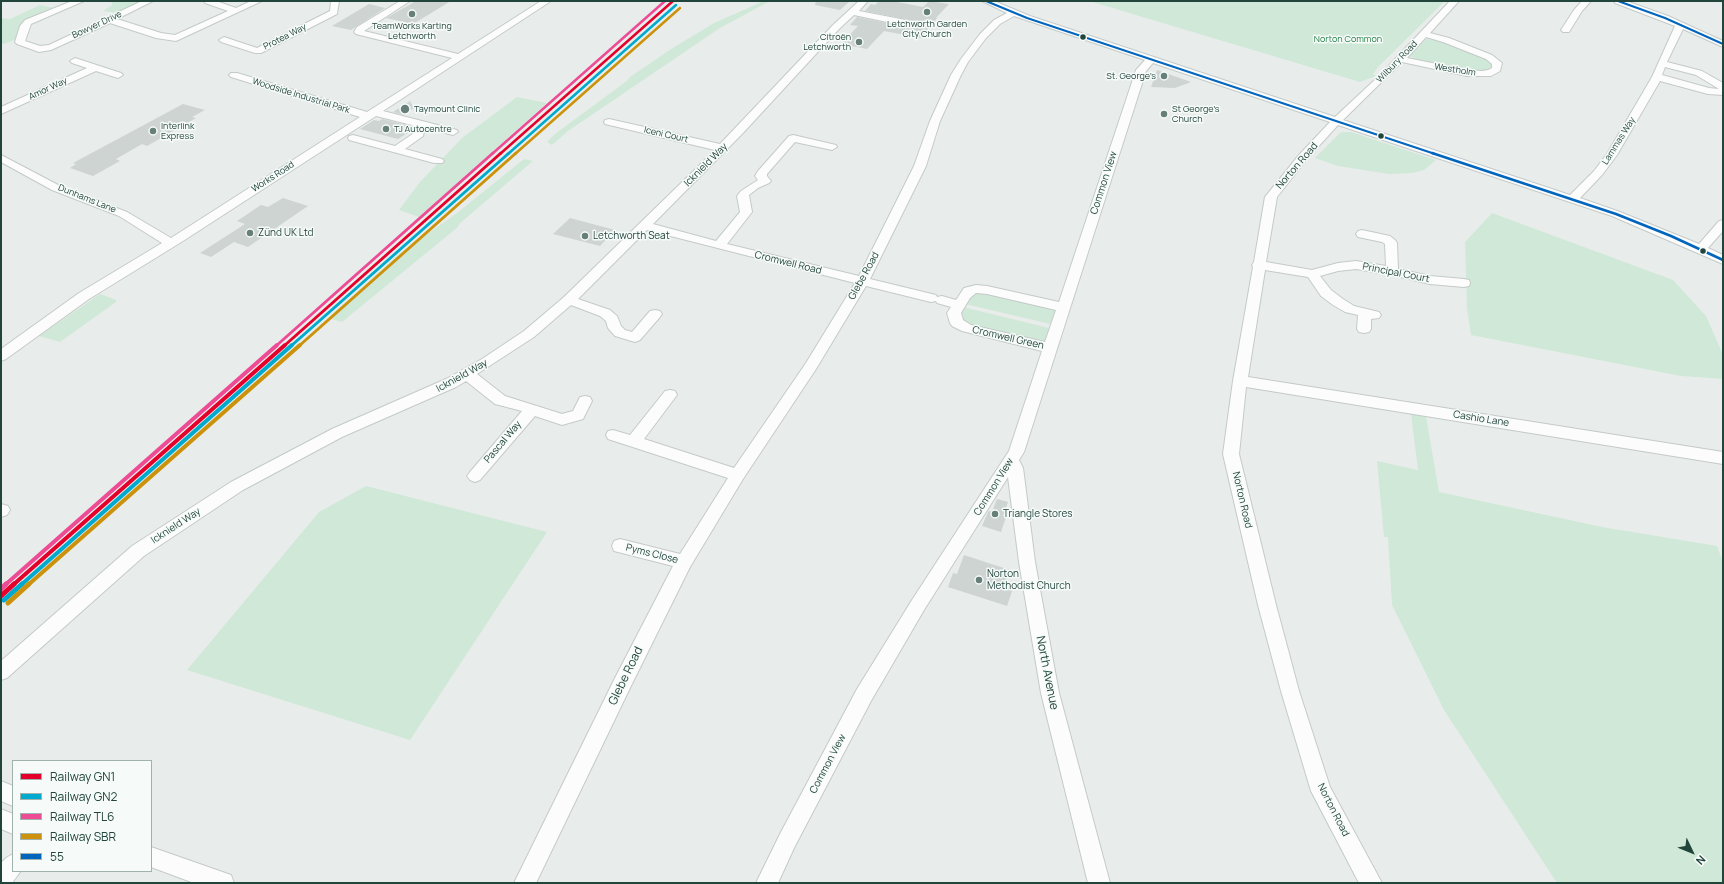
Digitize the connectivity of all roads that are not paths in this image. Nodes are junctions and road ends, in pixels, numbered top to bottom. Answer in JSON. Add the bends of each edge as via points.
{"nodes":[{"id":1,"x":80,"y":1,"type":"edge"},
{"id":2,"x":149,"y":1,"type":"edge"},
{"id":3,"x":208,"y":1,"type":"edge"},
{"id":4,"x":258,"y":1,"type":"edge"},
{"id":5,"x":335,"y":1,"type":"edge"},
{"id":6,"x":406,"y":1,"type":"edge"},
{"id":7,"x":547,"y":1,"type":"edge"},
{"id":8,"x":864,"y":1,"type":"edge"},
{"id":9,"x":986,"y":1,"type":"edge"},
{"id":10,"x":1455,"y":1,"type":"edge"},
{"id":11,"x":1587,"y":1,"type":"edge"},
{"id":12,"x":1618,"y":1,"type":"edge"},
{"id":13,"x":236,"y":11,"type":"junction"},
{"id":14,"x":851,"y":12,"type":"junction"},
{"id":15,"x":1013,"y":13,"type":"junction"},
{"id":16,"x":109,"y":20,"type":"junction"},
{"id":17,"x":912,"y":24,"type":"dead end"},
{"id":18,"x":1683,"y":26,"type":"junction"},
{"id":19,"x":1566,"y":30,"type":"dead end"},
{"id":20,"x":1424,"y":34,"type":"junction"},
{"id":21,"x":224,"y":40,"type":"dead end"},
{"id":22,"x":1723,"y":44,"type":"edge"},
{"id":23,"x":459,"y":57,"type":"junction"},
{"id":24,"x":1400,"y":59,"type":"junction"},
{"id":25,"x":1150,"y":60,"type":"junction"},
{"id":26,"x":74,"y":61,"type":"dead end"},
{"id":27,"x":1662,"y":63,"type":"junction"},
{"id":28,"x":95,"y":68,"type":"junction"},
{"id":29,"x":118,"y":75,"type":"dead end"},
{"id":30,"x":234,"y":75,"type":"dead end"},
{"id":31,"x":1657,"y":77,"type":"junction"},
{"id":32,"x":1723,"y":88,"type":"edge"},
{"id":33,"x":1,"y":111,"type":"edge"},
{"id":34,"x":371,"y":114,"type":"junction"},
{"id":35,"x":609,"y":122,"type":"dead end"},
{"id":36,"x":1336,"y":122,"type":"junction"},
{"id":37,"x":416,"y":123,"type":"junction"},
{"id":38,"x":453,"y":132,"type":"dead end"},
{"id":39,"x":353,"y":138,"type":"dead end"},
{"id":40,"x":832,"y":147,"type":"dead end"},
{"id":41,"x":722,"y":148,"type":"junction"},
{"id":42,"x":396,"y":150,"type":"junction"},
{"id":43,"x":1,"y":158,"type":"edge"},
{"id":44,"x":438,"y":161,"type":"dead end"},
{"id":45,"x":1573,"y":199,"type":"junction"},
{"id":46,"x":1723,"y":224,"type":"edge"},
{"id":47,"x":645,"y":226,"type":"junction"},
{"id":48,"x":1362,"y":234,"type":"dead end"},
{"id":49,"x":171,"y":243,"type":"junction"},
{"id":50,"x":719,"y":246,"type":"junction"},
{"id":51,"x":1701,"y":249,"type":"junction"},
{"id":52,"x":1723,"y":260,"type":"edge"},
{"id":53,"x":1258,"y":265,"type":"junction"},
{"id":54,"x":1392,"y":271,"type":"junction"},
{"id":55,"x":1312,"y":274,"type":"junction"},
{"id":56,"x":862,"y":282,"type":"junction"},
{"id":57,"x":1464,"y":283,"type":"dead end"},
{"id":58,"x":569,"y":300,"type":"junction"},
{"id":59,"x":959,"y":305,"type":"junction"},
{"id":60,"x":1063,"y":307,"type":"junction"},
{"id":61,"x":655,"y":314,"type":"dead end"},
{"id":62,"x":1364,"y":329,"type":"dead end"},
{"id":63,"x":1049,"y":348,"type":"junction"},
{"id":64,"x":1,"y":356,"type":"edge"},
{"id":65,"x":468,"y":374,"type":"junction"},
{"id":66,"x":1240,"y":380,"type":"junction"},
{"id":67,"x":670,"y":395,"type":"dead end"},
{"id":68,"x":585,"y":401,"type":"dead end"},
{"id":69,"x":532,"y":409,"type":"junction"},
{"id":70,"x":613,"y":435,"type":"dead end"},
{"id":71,"x":634,"y":441,"type":"junction"},
{"id":72,"x":1723,"y":458,"type":"edge"},
{"id":73,"x":1011,"y":460,"type":"junction"},
{"id":74,"x":738,"y":475,"type":"junction"},
{"id":75,"x":475,"y":476,"type":"dead end"},
{"id":76,"x":620,"y":546,"type":"dead end"},
{"id":77,"x":684,"y":562,"type":"junction"},
{"id":78,"x":1,"y":672,"type":"edge"},
{"id":79,"x":1,"y":791,"type":"edge"},
{"id":80,"x":12,"y":796,"type":"edge"},
{"id":81,"x":1,"y":819,"type":"edge"},
{"id":82,"x":12,"y":824,"type":"edge"},
{"id":83,"x":152,"y":857,"type":"edge"},
{"id":84,"x":12,"y":866,"type":"edge"},
{"id":85,"x":1,"y":880,"type":"edge"},
{"id":86,"x":223,"y":883,"type":"edge"},
{"id":87,"x":526,"y":883,"type":"edge"},
{"id":88,"x":767,"y":883,"type":"edge"},
{"id":89,"x":1099,"y":883,"type":"edge"},
{"id":90,"x":1371,"y":883,"type":"edge"}],
"edges":[{"from":1,"to":16,"type":"street","name":"Bowyer Drive","via":[[32,20],[25,26],[20,42],[35,48],[44,48]]},
{"from":2,"to":16,"type":"street","name":"Bowyer Drive"},
{"from":3,"to":13,"type":"street"},
{"from":4,"to":13,"type":"street"},
{"from":5,"to":21,"type":"street","name":"Protea Way","via":[[334,12],[258,51]]},
{"from":6,"to":23,"type":"street","via":[[360,28],[359,32]]},
{"from":7,"to":23,"type":"street","name":"Works Road"},
{"from":8,"to":14,"type":"street","name":"Icknield Way"},
{"from":9,"to":15,"type":"street"},
{"from":10,"to":20,"type":"street","name":"Wilbury Road"},
{"from":11,"to":19,"type":"street","via":[[1578,10]]},
{"from":12,"to":18,"type":"street"},
{"from":13,"to":16,"type":"street","via":[[176,38],[159,36]]},
{"from":14,"to":17,"type":"street"},
{"from":14,"to":41,"type":"street","name":"Icknield Way"},
{"from":15,"to":25,"type":"street"},
{"from":15,"to":56,"type":"street","name":"Glebe Road","via":[[997,22],[983,36],[956,75],[935,121],[920,166]]},
{"from":18,"to":22,"type":"street"},
{"from":18,"to":27,"type":"street","name":"Lammas Way","via":[[1679,27]]},
{"from":20,"to":24,"type":"street","name":"Wilbury Road"},
{"from":20,"to":24,"type":"street","name":"Westholm","via":[[1489,57],[1497,63],[1497,69],[1484,74],[1467,73]]},
{"from":23,"to":34,"type":"street","name":"Works Road"},
{"from":24,"to":36,"type":"street","name":"Wilbury Road"},
{"from":25,"to":36,"type":"street"},
{"from":25,"to":60,"type":"street","name":"Common View","via":[[1141,70]]},
{"from":26,"to":28,"type":"street"},
{"from":27,"to":31,"type":"street","name":"Lammas Way"},
{"from":27,"to":32,"type":"street","via":[[1699,73]]},
{"from":28,"to":29,"type":"street"},
{"from":28,"to":33,"type":"street","name":"Amor Way"},
{"from":30,"to":34,"type":"street","name":"Woodside Industrial Park"},
{"from":31,"to":32,"type":"street","via":[[1708,91],[1720,92]]},
{"from":31,"to":45,"type":"street","name":"Lammas Way","via":[[1612,155]]},
{"from":34,"to":37,"type":"street","name":"Woodside Industrial Park"},
{"from":34,"to":49,"type":"street","name":"Works Road"},
{"from":35,"to":41,"type":"street","name":"Iceni Court"},
{"from":36,"to":45,"type":"street"},
{"from":36,"to":53,"type":"street","name":"Norton Road","via":[[1271,197]]},
{"from":37,"to":38,"type":"street","name":"Woodside Industrial Park"},
{"from":37,"to":42,"type":"street","via":[[420,129],[419,134]]},
{"from":39,"to":42,"type":"street"},
{"from":40,"to":50,"type":"street","via":[[793,138],[762,173],[765,181],[745,193],[743,196],[746,212]]},
{"from":41,"to":47,"type":"street","name":"Icknield Way"},
{"from":42,"to":44,"type":"street"},
{"from":43,"to":49,"type":"street","name":"Dunhams Lane","via":[[56,188],[123,214]]},
{"from":45,"to":51,"type":"street","via":[[1641,223]]},
{"from":46,"to":51,"type":"street"},
{"from":47,"to":50,"type":"street","name":"Cromwell Road"},
{"from":47,"to":58,"type":"street","name":"Icknield Way"},
{"from":48,"to":54,"type":"street","via":[[1389,241],[1392,246]]},
{"from":49,"to":64,"type":"street","name":"Works Road","via":[[84,296]]},
{"from":50,"to":56,"type":"street","name":"Cromwell Road"},
{"from":51,"to":52,"type":"street"},
{"from":53,"to":55,"type":"street","name":"Principal Court"},
{"from":53,"to":66,"type":"street","name":"Norton Road"},
{"from":54,"to":55,"type":"street","name":"Principal Court","via":[[1356,265]]},
{"from":54,"to":57,"type":"street","name":"Principal Court","via":[[1430,280]]},
{"from":55,"to":62,"type":"street","via":[[1326,293],[1338,302],[1350,309],[1370,314]]},
{"from":56,"to":59,"type":"street","name":"Cromwell Road"},
{"from":56,"to":74,"type":"street","name":"Glebe Road","via":[[811,366]]},
{"from":58,"to":61,"type":"street","via":[[605,313],[620,333],[635,337]]},
{"from":58,"to":65,"type":"street","name":"Icknield Way","via":[[513,346]]},
{"from":59,"to":60,"type":"street","via":[[969,291],[976,289]]},
{"from":59,"to":63,"type":"street","name":"Cromwell Green","via":[[954,318],[957,323],[967,328]]},
{"from":60,"to":63,"type":"street","name":"Common View"},
{"from":63,"to":73,"type":"street","name":"Common View","via":[[1020,443]]},
{"from":65,"to":69,"type":"street","name":"Pascal Way","via":[[500,400]]},
{"from":65,"to":78,"type":"street","name":"Icknield Way","via":[[337,433],[237,486],[138,550]]},
{"from":66,"to":72,"type":"street","name":"Cashio Lane"},
{"from":66,"to":90,"type":"street","name":"Norton Road","via":[[1231,454],[1286,677],[1321,791]]},
{"from":67,"to":71,"type":"street"},
{"from":68,"to":69,"type":"street","name":"Pascal Way","via":[[578,415],[562,420]]},
{"from":69,"to":75,"type":"street","name":"Pascal Way"},
{"from":70,"to":71,"type":"street"},
{"from":71,"to":74,"type":"street"},
{"from":73,"to":88,"type":"street","name":"Common View","via":[[864,694]]},
{"from":73,"to":89,"type":"street","name":"North Avenue","via":[[1015,468],[1027,562],[1050,693]]},
{"from":74,"to":77,"type":"street","name":"Glebe Road"},
{"from":76,"to":77,"type":"street","name":"Pyms Close"},
{"from":77,"to":87,"type":"street","name":"Glebe Road"},
{"from":79,"to":80,"type":"street"},
{"from":81,"to":82,"type":"street"},
{"from":83,"to":86,"type":"street"},
{"from":84,"to":85,"type":"street"}]}
